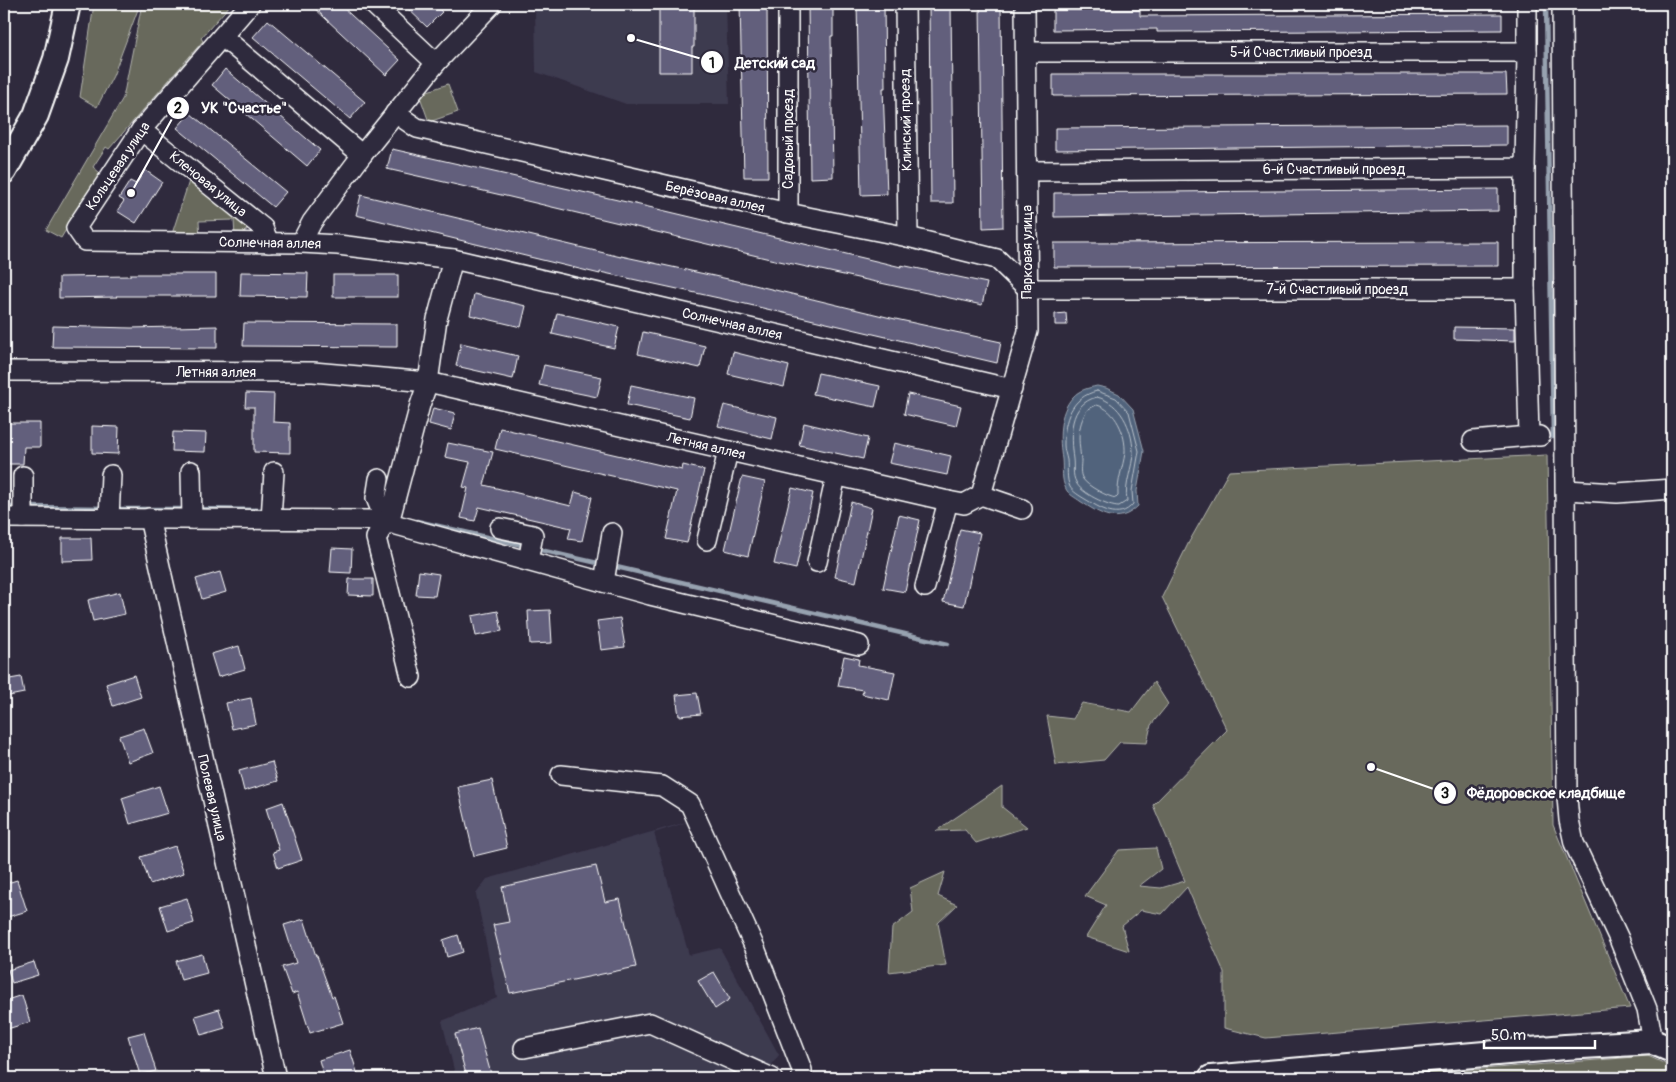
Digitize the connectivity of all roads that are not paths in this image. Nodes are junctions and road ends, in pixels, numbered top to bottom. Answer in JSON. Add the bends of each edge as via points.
{"nodes":[{"id":1,"x":68,"y":4,"type":"edge"},
{"id":2,"x":250,"y":4,"type":"edge"},
{"id":3,"x":373,"y":4,"type":"edge"},
{"id":4,"x":492,"y":4,"type":"edge"},
{"id":5,"x":788,"y":4,"type":"edge"},
{"id":6,"x":905,"y":4,"type":"edge"},
{"id":7,"x":1025,"y":4,"type":"edge"},
{"id":8,"x":1526,"y":4,"type":"edge"},
{"id":9,"x":1562,"y":4,"type":"edge"},
{"id":10,"x":223,"y":37,"type":"junction"},
{"id":11,"x":1026,"y":52,"type":"junction"},
{"id":12,"x":1527,"y":52,"type":"junction"},
{"id":13,"x":436,"y":63,"type":"junction"},
{"id":14,"x":395,"y":113,"type":"junction"},
{"id":15,"x":141,"y":130,"type":"junction"},
{"id":16,"x":362,"y":155,"type":"junction"},
{"id":17,"x":1525,"y":168,"type":"junction"},
{"id":18,"x":4,"y":171,"type":"edge"},
{"id":19,"x":1027,"y":171,"type":"junction"},
{"id":20,"x":788,"y":213,"type":"junction"},
{"id":21,"x":908,"y":237,"type":"junction"},
{"id":22,"x":85,"y":241,"type":"joint"},
{"id":23,"x":301,"y":242,"type":"junction"},
{"id":24,"x":269,"y":243,"type":"junction"},
{"id":25,"x":453,"y":260,"type":"junction"},
{"id":26,"x":1525,"y":289,"type":"junction"},
{"id":27,"x":1028,"y":290,"type":"junction"},
{"id":28,"x":4,"y":371,"type":"edge"},
{"id":29,"x":428,"y":382,"type":"junction"},
{"id":30,"x":1012,"y":389,"type":"junction"},
{"id":31,"x":1473,"y":441,"type":"dead end"},
{"id":32,"x":728,"y":451,"type":"junction"},
{"id":33,"x":191,"y":471,"type":"dead end"},
{"id":34,"x":274,"y":472,"type":"dead end"},
{"id":35,"x":111,"y":475,"type":"dead end"},
{"id":36,"x":24,"y":476,"type":"dead end"},
{"id":37,"x":836,"y":476,"type":"junction"},
{"id":38,"x":379,"y":479,"type":"dead end"},
{"id":39,"x":1672,"y":489,"type":"edge"},
{"id":40,"x":1566,"y":490,"type":"junction"},
{"id":41,"x":981,"y":495,"type":"junction"},
{"id":42,"x":948,"y":501,"type":"junction"},
{"id":43,"x":1022,"y":508,"type":"dead end"},
{"id":44,"x":4,"y":518,"type":"edge"},
{"id":45,"x":23,"y":518,"type":"junction"},
{"id":46,"x":109,"y":518,"type":"junction"},
{"id":47,"x":149,"y":518,"type":"junction"},
{"id":48,"x":192,"y":518,"type":"junction"},
{"id":49,"x":271,"y":520,"type":"junction"},
{"id":50,"x":386,"y":522,"type":"junction"},
{"id":51,"x":500,"y":528,"type":"dead end"},
{"id":52,"x":612,"y":533,"type":"dead end"},
{"id":53,"x":707,"y":540,"type":"dead end"},
{"id":54,"x":528,"y":561,"type":"junction"},
{"id":55,"x":817,"y":562,"type":"dead end"},
{"id":56,"x":604,"y":582,"type":"junction"},
{"id":57,"x":925,"y":587,"type":"dead end"},
{"id":58,"x":859,"y":645,"type":"dead end"},
{"id":59,"x":411,"y":678,"type":"dead end"},
{"id":60,"x":561,"y":775,"type":"dead end"},
{"id":61,"x":1663,"y":1046,"type":"edge"},
{"id":62,"x":524,"y":1048,"type":"dead end"},
{"id":63,"x":276,"y":1078,"type":"edge"},
{"id":64,"x":772,"y":1078,"type":"edge"},
{"id":65,"x":802,"y":1078,"type":"edge"},
{"id":66,"x":1211,"y":1078,"type":"edge"}],
"edges":[{"from":1,"to":18,"type":"main road","via":[[56,59],[36,116]]},
{"from":2,"to":10,"type":"street","name":"Кольцевая улица"},
{"from":3,"to":13,"type":"street"},
{"from":4,"to":13,"type":"street"},
{"from":5,"to":20,"type":"street","name":"Садовый проезд"},
{"from":6,"to":21,"type":"street","name":"Клинский проезд"},
{"from":7,"to":11,"type":"street","name":"Парковая улица"},
{"from":8,"to":12,"type":"street"},
{"from":9,"to":40,"type":"street"},
{"from":10,"to":15,"type":"street","name":"Кольцевая улица"},
{"from":10,"to":16,"type":"street"},
{"from":11,"to":12,"type":"street","name":"5-й Счастливый проезд"},
{"from":11,"to":19,"type":"street","name":"Парковая улица"},
{"from":12,"to":17,"type":"street"},
{"from":13,"to":14,"type":"street"},
{"from":14,"to":16,"type":"street"},
{"from":14,"to":20,"type":"street","name":"Берёзовая аллея","via":[[417,128]]},
{"from":15,"to":22,"type":"street","name":"Кольцевая улица","via":[[76,228]]},
{"from":15,"to":24,"type":"street","name":"Кленовая улица","via":[[263,228]]},
{"from":16,"to":23,"type":"street"},
{"from":17,"to":19,"type":"street","name":"6-й Счастливый проезд"},
{"from":17,"to":26,"type":"street"},
{"from":19,"to":27,"type":"street","name":"Парковая улица"},
{"from":20,"to":21,"type":"street","name":"Берёзовая аллея"},
{"from":21,"to":27,"type":"street","name":"Берёзовая аллея","via":[[997,259]]},
{"from":22,"to":24,"type":"street","name":"Солнечная аллея"},
{"from":23,"to":24,"type":"street","name":"Солнечная аллея"},
{"from":23,"to":25,"type":"street","name":"Солнечная аллея"},
{"from":25,"to":29,"type":"street","via":[[437,319]]},
{"from":25,"to":30,"type":"street","name":"Солнечная аллея"},
{"from":26,"to":27,"type":"street","name":"7-й Счастливый проезд"},
{"from":26,"to":31,"type":"street","via":[[1535,436]]},
{"from":27,"to":30,"type":"street","name":"Парковая улица","via":[[1028,331]]},
{"from":28,"to":29,"type":"street","name":"Летняя аллея","via":[[313,372]]},
{"from":29,"to":32,"type":"street","name":"Летняя аллея"},
{"from":29,"to":50,"type":"street","via":[[394,505]]},
{"from":30,"to":41,"type":"street","name":"Парковая улица"},
{"from":32,"to":37,"type":"street","name":"Летняя аллея"},
{"from":32,"to":53,"type":"street"},
{"from":33,"to":48,"type":"street"},
{"from":34,"to":49,"type":"street"},
{"from":35,"to":46,"type":"street"},
{"from":36,"to":45,"type":"street"},
{"from":37,"to":42,"type":"street","name":"Летняя аллея"},
{"from":37,"to":55,"type":"street"},
{"from":38,"to":50,"type":"street","via":[[376,498]]},
{"from":39,"to":40,"type":"street","via":[[1617,493]]},
{"from":40,"to":61,"type":"street","via":[[1569,820],[1574,843],[1619,939]]},
{"from":41,"to":42,"type":"street","name":"Летняя аллея","via":[[964,504]]},
{"from":41,"to":43,"type":"street"},
{"from":42,"to":57,"type":"street"},
{"from":44,"to":45,"type":"street"},
{"from":45,"to":46,"type":"street"},
{"from":46,"to":47,"type":"street"},
{"from":47,"to":48,"type":"street"},
{"from":47,"to":63,"type":"street","name":"Полевая улица"},
{"from":48,"to":49,"type":"street"},
{"from":49,"to":50,"type":"street"},
{"from":50,"to":54,"type":"street"},
{"from":50,"to":59,"type":"street","via":[[376,538]]},
{"from":51,"to":54,"type":"street","via":[[533,535]]},
{"from":52,"to":56,"type":"street"},
{"from":54,"to":56,"type":"street"},
{"from":56,"to":58,"type":"street"},
{"from":60,"to":65,"type":"street","via":[[662,786],[690,804],[755,948],[802,1070]]},
{"from":61,"to":66,"type":"main road","via":[[1565,1047]]},
{"from":62,"to":64,"type":"street","via":[[650,1023]]}]}
